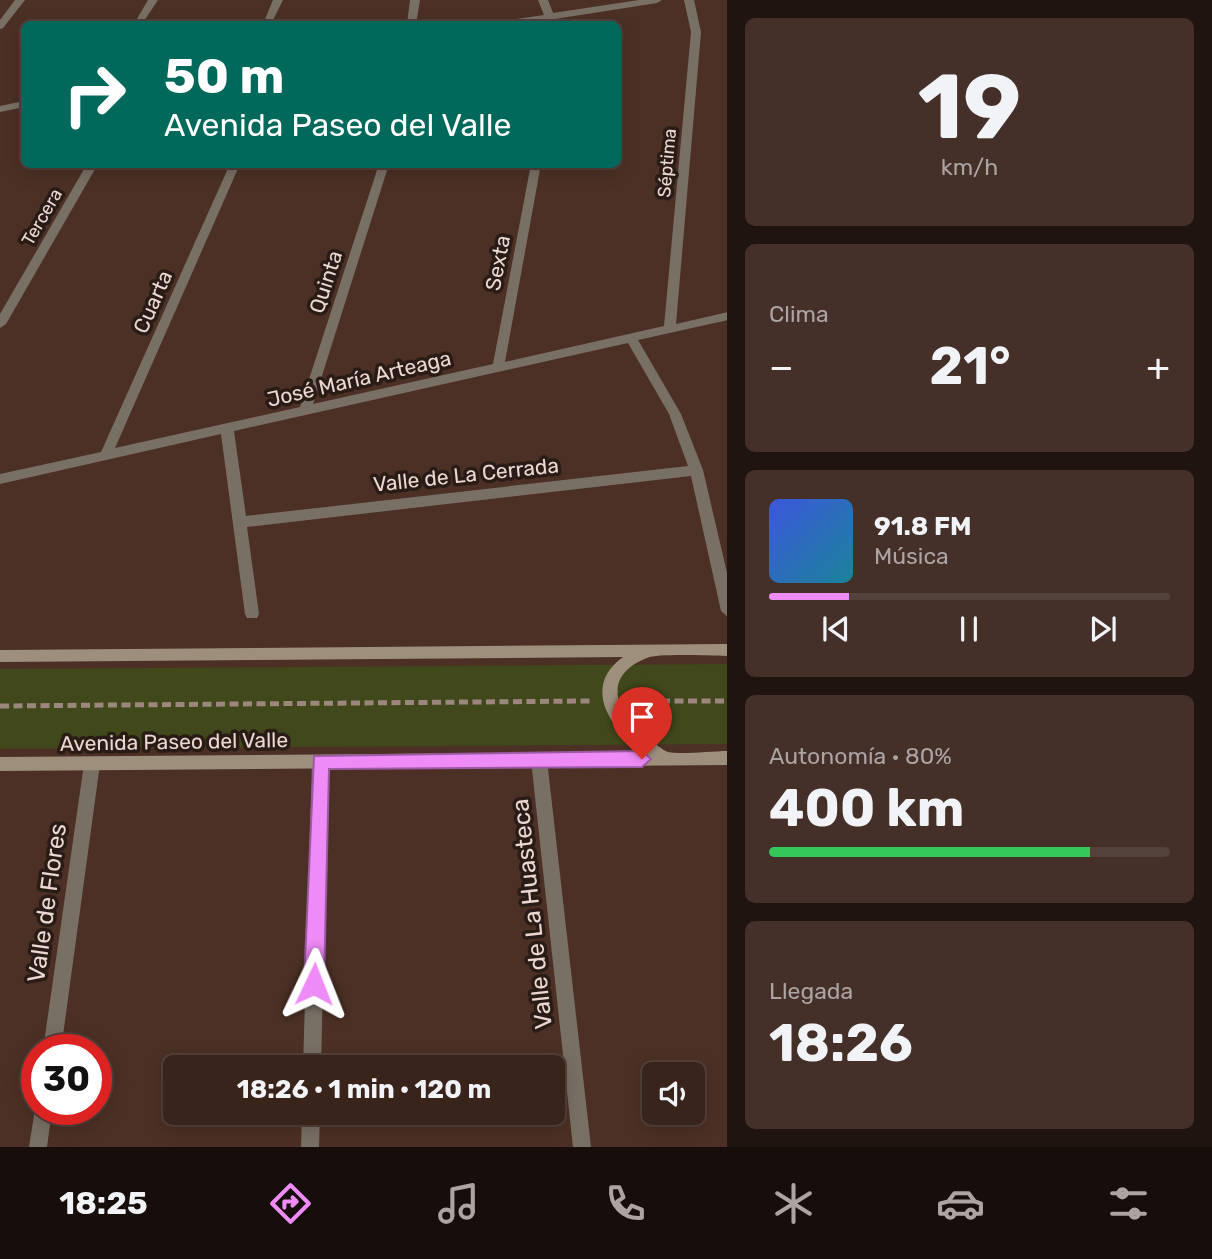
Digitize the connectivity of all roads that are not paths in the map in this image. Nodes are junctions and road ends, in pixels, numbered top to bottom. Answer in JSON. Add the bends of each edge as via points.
{"nodes":[{"id":1,"x":20,"y":0,"type":"edge"},
{"id":2,"x":153,"y":0,"type":"edge"},
{"id":3,"x":278,"y":0,"type":"edge"},
{"id":4,"x":415,"y":0,"type":"edge"},
{"id":5,"x":543,"y":0,"type":"edge"},
{"id":6,"x":657,"y":0,"type":"edge"},
{"id":7,"x":690,"y":0,"type":"edge"},
{"id":8,"x":140,"y":21,"type":"edge"},
{"id":9,"x":268,"y":21,"type":"edge"},
{"id":10,"x":412,"y":21,"type":"edge"},
{"id":11,"x":551,"y":21,"type":"edge"},
{"id":12,"x":0,"y":26,"type":"edge"},
{"id":13,"x":21,"y":105,"type":"edge"},
{"id":14,"x":0,"y":109,"type":"edge"},
{"id":15,"x":91,"y":168,"type":"edge"},
{"id":16,"x":233,"y":168,"type":"edge"},
{"id":17,"x":383,"y":168,"type":"edge"},
{"id":18,"x":535,"y":168,"type":"edge"},
{"id":19,"x":727,"y":316,"type":"edge"},
{"id":20,"x":0,"y":324,"type":"edge"},
{"id":21,"x":670,"y":329,"type":"junction"},
{"id":22,"x":631,"y":338,"type":"junction"},
{"id":23,"x":498,"y":368,"type":"junction"},
{"id":24,"x":305,"y":411,"type":"junction"},
{"id":25,"x":227,"y":429,"type":"junction"},
{"id":26,"x":106,"y":455,"type":"junction"},
{"id":27,"x":696,"y":470,"type":"junction"},
{"id":28,"x":0,"y":479,"type":"edge"},
{"id":29,"x":241,"y":522,"type":"junction"},
{"id":30,"x":727,"y":611,"type":"edge"},
{"id":31,"x":252,"y":614,"type":"dead end"},
{"id":32,"x":727,"y":650,"type":"edge"},
{"id":33,"x":647,"y":651,"type":"junction"},
{"id":34,"x":0,"y":656,"type":"edge"},
{"id":35,"x":19,"y":656,"type":"junction"},
{"id":36,"x":0,"y":665,"type":"edge"},
{"id":37,"x":727,"y":758,"type":"edge"},
{"id":38,"x":667,"y":759,"type":"junction"},
{"id":39,"x":540,"y":760,"type":"junction"},
{"id":40,"x":320,"y":762,"type":"junction"},
{"id":41,"x":0,"y":764,"type":"edge"},
{"id":42,"x":92,"y":764,"type":"junction"},
{"id":43,"x":54,"y":1034,"type":"edge"},
{"id":44,"x":312,"y":1055,"type":"edge"},
{"id":45,"x":41,"y":1125,"type":"edge"},
{"id":46,"x":311,"y":1125,"type":"edge"},
{"id":47,"x":38,"y":1147,"type":"edge"},
{"id":48,"x":310,"y":1147,"type":"edge"},
{"id":49,"x":582,"y":1147,"type":"edge"}],
"edges":[{"from":1,"to":12,"type":"street"},
{"from":2,"to":8,"type":"street"},
{"from":3,"to":9,"type":"street"},
{"from":4,"to":10,"type":"street"},
{"from":5,"to":11,"type":"street"},
{"from":6,"to":11,"type":"street"},
{"from":7,"to":21,"type":"street","name":"Séptima","via":[[696,32]]},
{"from":13,"to":14,"type":"street"},
{"from":15,"to":20,"type":"street","name":"Tercera"},
{"from":16,"to":26,"type":"street","name":"Cuarta"},
{"from":17,"to":24,"type":"street","name":"Quinta"},
{"from":18,"to":23,"type":"street","name":"Sexta"},
{"from":19,"to":21,"type":"street","name":"José María Arteaga"},
{"from":21,"to":22,"type":"street","name":"José María Arteaga"},
{"from":22,"to":23,"type":"street","name":"José María Arteaga"},
{"from":22,"to":27,"type":"street","via":[[675,414]]},
{"from":23,"to":24,"type":"street","name":"José María Arteaga"},
{"from":24,"to":25,"type":"street","name":"José María Arteaga"},
{"from":25,"to":26,"type":"street","name":"José María Arteaga"},
{"from":25,"to":29,"type":"street"},
{"from":26,"to":28,"type":"street","name":"José María Arteaga"},
{"from":27,"to":29,"type":"street","name":"Valle de La Cerrada"},
{"from":27,"to":30,"type":"street"},
{"from":29,"to":31,"type":"street"},
{"from":32,"to":33,"type":"street"},
{"from":33,"to":35,"type":"street"},
{"from":33,"to":38,"type":"street","via":[[620,668],[611,687],[612,701],[623,729]]},
{"from":34,"to":35,"type":"street"},
{"from":35,"to":36,"type":"street"},
{"from":37,"to":38,"type":"street","name":"Avenida Paseo del Valle"},
{"from":38,"to":39,"type":"street","name":"Avenida Paseo del Valle"},
{"from":39,"to":40,"type":"street","name":"Avenida Paseo del Valle"},
{"from":39,"to":49,"type":"street","name":"Valle de La Huasteca"},
{"from":40,"to":42,"type":"street","name":"Avenida Paseo del Valle"},
{"from":40,"to":44,"type":"street"},
{"from":41,"to":42,"type":"street","name":"Avenida Paseo del Valle"},
{"from":42,"to":43,"type":"street","name":"Valle de Flores"},
{"from":45,"to":47,"type":"street"},
{"from":46,"to":48,"type":"street"}]}
